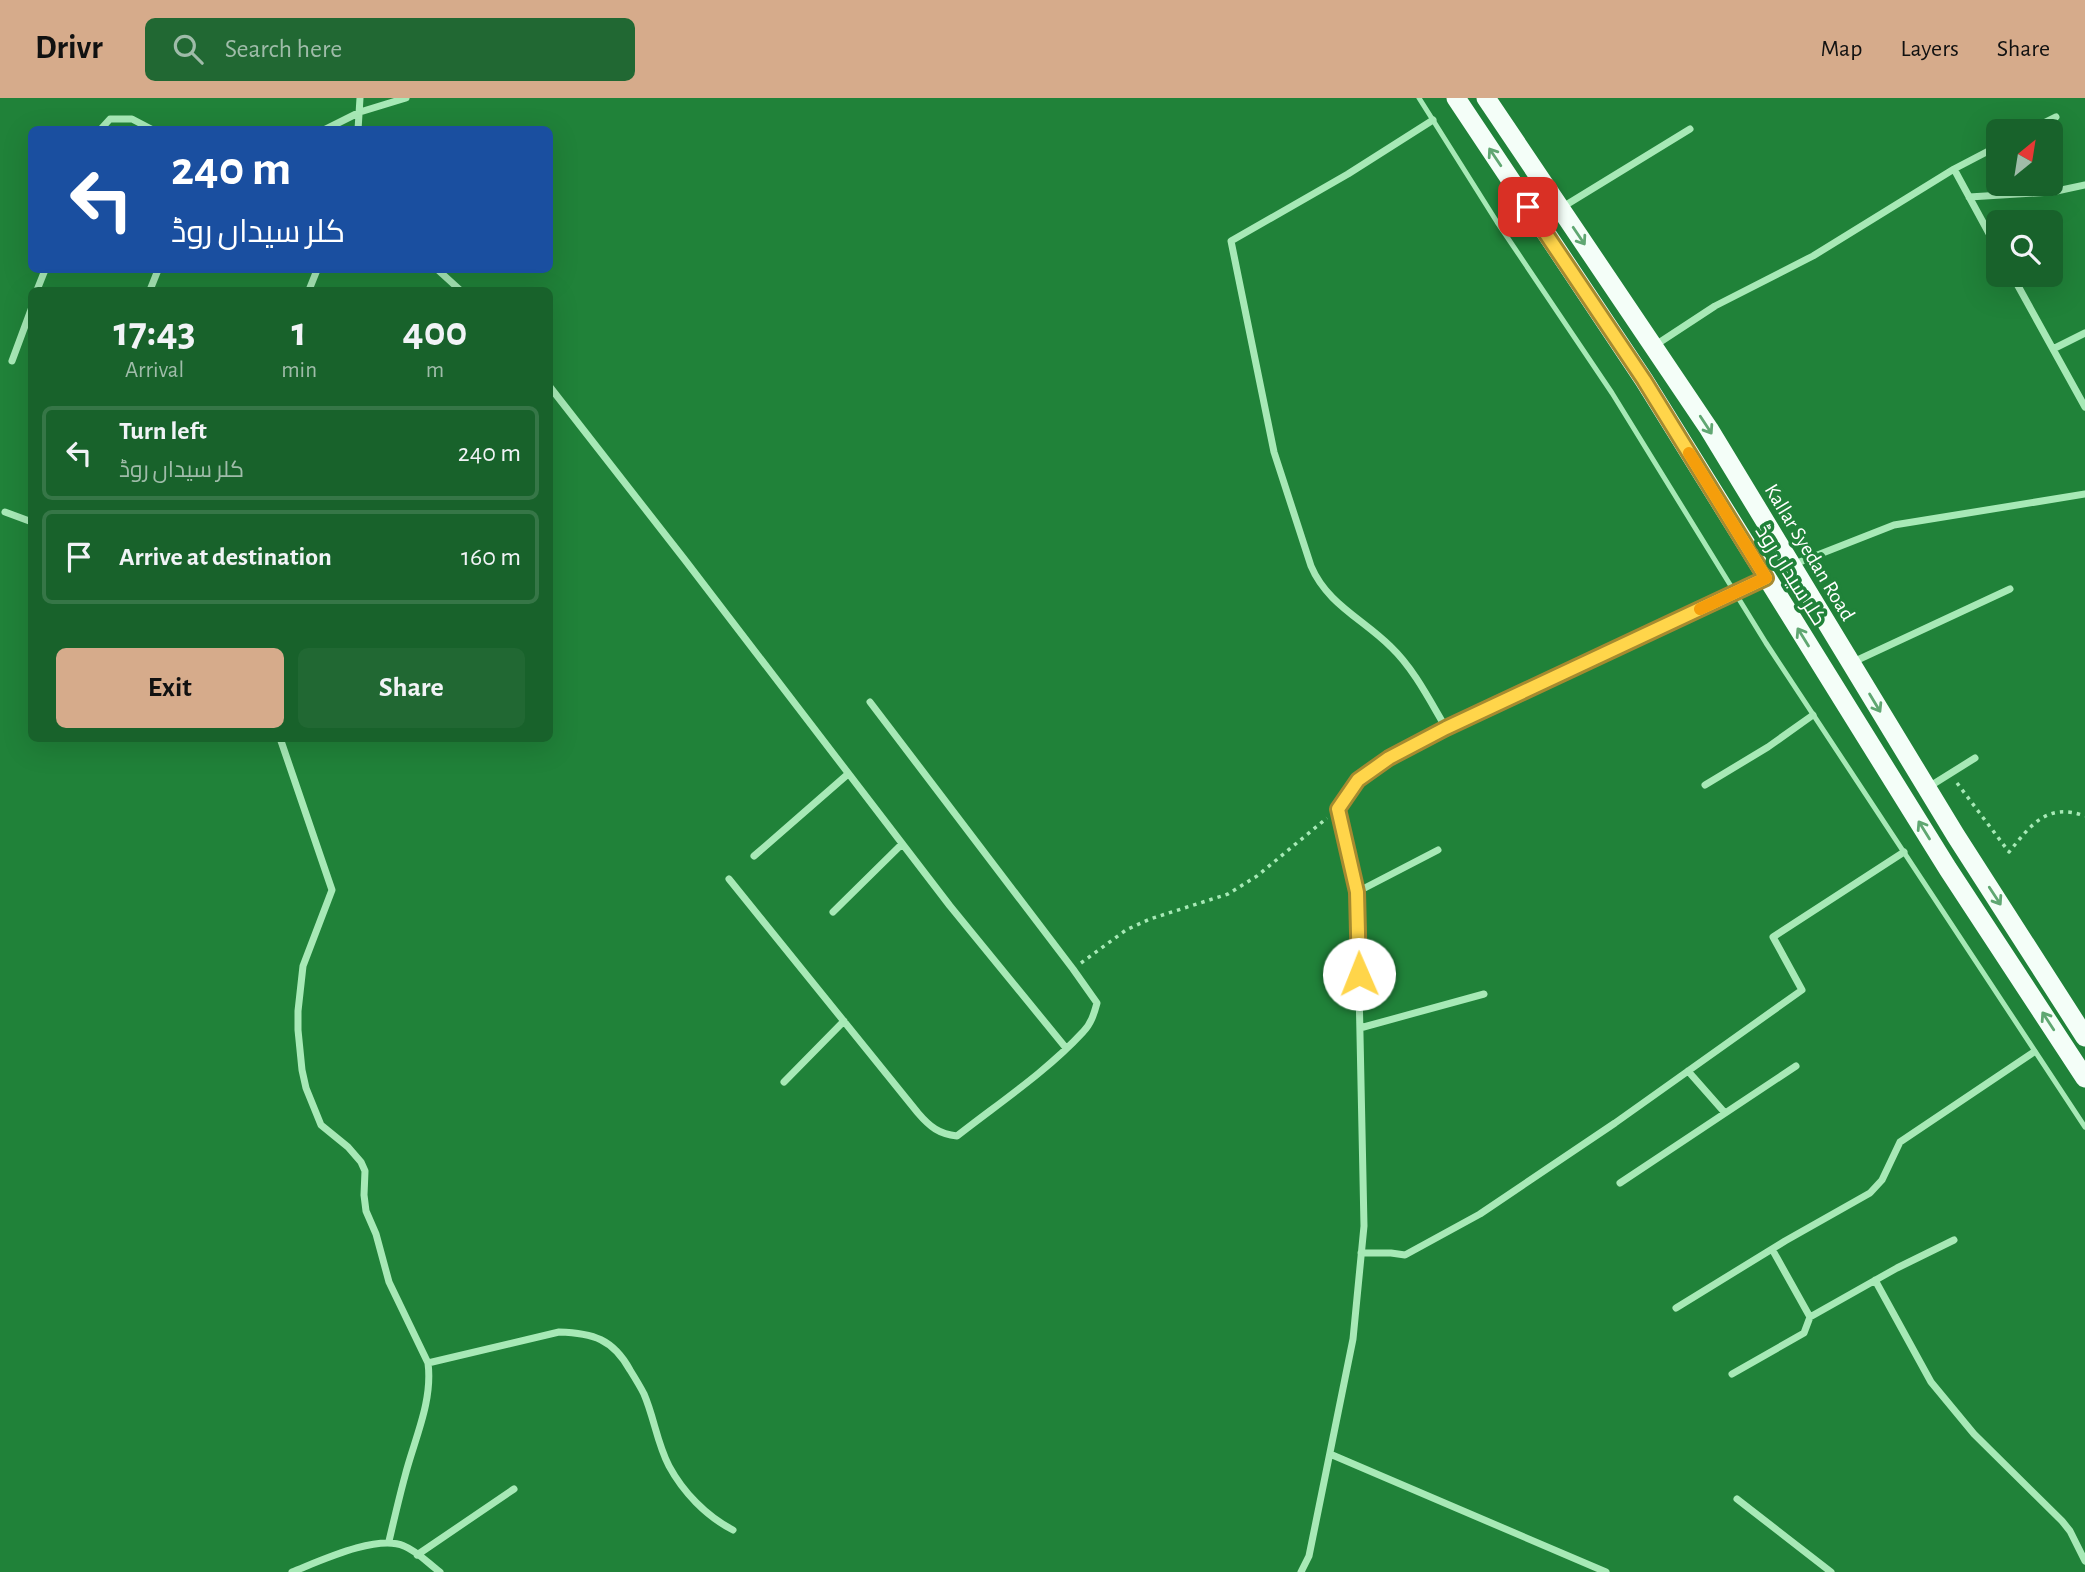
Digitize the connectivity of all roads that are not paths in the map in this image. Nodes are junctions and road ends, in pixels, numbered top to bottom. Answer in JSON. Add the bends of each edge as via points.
{"nodes":[{"id":1,"x":360,"y":98,"type":"edge"},
{"id":2,"x":406,"y":98,"type":"edge"},
{"id":3,"x":1419,"y":98,"type":"edge"},
{"id":4,"x":1456,"y":98,"type":"edge"},
{"id":5,"x":1486,"y":98,"type":"edge"},
{"id":6,"x":360,"y":112,"type":"junction"},
{"id":7,"x":2056,"y":117,"type":"dead end"},
{"id":8,"x":2052,"y":119,"type":"edge"},
{"id":9,"x":1433,"y":120,"type":"junction"},
{"id":10,"x":104,"y":126,"type":"edge"},
{"id":11,"x":145,"y":126,"type":"edge"},
{"id":12,"x":332,"y":126,"type":"edge"},
{"id":13,"x":358,"y":126,"type":"edge"},
{"id":14,"x":1690,"y":129,"type":"dead end"},
{"id":15,"x":1986,"y":152,"type":"edge"},
{"id":16,"x":1954,"y":169,"type":"junction"},
{"id":17,"x":2085,"y":185,"type":"edge"},
{"id":18,"x":1969,"y":197,"type":"junction"},
{"id":19,"x":1560,"y":208,"type":"junction"},
{"id":20,"x":1986,"y":228,"type":"edge"},
{"id":21,"x":441,"y":273,"type":"edge"},
{"id":22,"x":457,"y":287,"type":"edge"},
{"id":23,"x":2019,"y":287,"type":"edge"},
{"id":24,"x":28,"y":318,"type":"edge"},
{"id":25,"x":2085,"y":333,"type":"edge"},
{"id":26,"x":1653,"y":346,"type":"junction"},
{"id":27,"x":2053,"y":349,"type":"junction"},
{"id":28,"x":12,"y":361,"type":"dead end"},
{"id":29,"x":553,"y":391,"type":"edge"},
{"id":30,"x":2085,"y":407,"type":"edge"},
{"id":31,"x":2085,"y":494,"type":"edge"},
{"id":32,"x":5,"y":512,"type":"dead end"},
{"id":33,"x":28,"y":521,"type":"edge"},
{"id":34,"x":1791,"y":565,"type":"junction"},
{"id":35,"x":1766,"y":578,"type":"junction"},
{"id":36,"x":2010,"y":589,"type":"dead end"},
{"id":37,"x":1735,"y":592,"type":"junction"},
{"id":38,"x":1851,"y":663,"type":"junction"},
{"id":39,"x":870,"y":702,"type":"dead end"},
{"id":40,"x":1813,"y":715,"type":"junction"},
{"id":41,"x":1446,"y":728,"type":"junction"},
{"id":42,"x":281,"y":742,"type":"edge"},
{"id":43,"x":1975,"y":758,"type":"dead end"},
{"id":44,"x":848,"y":774,"type":"junction"},
{"id":45,"x":1705,"y":785,"type":"dead end"},
{"id":46,"x":1927,"y":788,"type":"junction"},
{"id":47,"x":902,"y":844,"type":"junction"},
{"id":48,"x":1438,"y":850,"type":"dead end"},
{"id":49,"x":1904,"y":852,"type":"junction"},
{"id":50,"x":754,"y":856,"type":"dead end"},
{"id":51,"x":729,"y":879,"type":"dead end"},
{"id":52,"x":1357,"y":892,"type":"junction"},
{"id":53,"x":833,"y":912,"type":"dead end"},
{"id":54,"x":1484,"y":994,"type":"dead end"},
{"id":55,"x":844,"y":1021,"type":"junction"},
{"id":56,"x":1360,"y":1028,"type":"junction"},
{"id":57,"x":2085,"y":1037,"type":"edge"},
{"id":58,"x":1066,"y":1048,"type":"junction"},
{"id":59,"x":2034,"y":1052,"type":"junction"},
{"id":60,"x":1796,"y":1066,"type":"dead end"},
{"id":61,"x":1688,"y":1071,"type":"junction"},
{"id":62,"x":2085,"y":1078,"type":"edge"},
{"id":63,"x":784,"y":1082,"type":"dead end"},
{"id":64,"x":1725,"y":1114,"type":"junction"},
{"id":65,"x":2085,"y":1127,"type":"edge"},
{"id":66,"x":1620,"y":1183,"type":"dead end"},
{"id":67,"x":1954,"y":1240,"type":"dead end"},
{"id":68,"x":1772,"y":1250,"type":"junction"},
{"id":69,"x":1361,"y":1253,"type":"junction"},
{"id":70,"x":1875,"y":1280,"type":"junction"},
{"id":71,"x":1676,"y":1308,"type":"dead end"},
{"id":72,"x":1810,"y":1317,"type":"junction"},
{"id":73,"x":428,"y":1363,"type":"junction"},
{"id":74,"x":1732,"y":1374,"type":"dead end"},
{"id":75,"x":1330,"y":1454,"type":"junction"},
{"id":76,"x":514,"y":1489,"type":"dead end"},
{"id":77,"x":1737,"y":1499,"type":"dead end"},
{"id":78,"x":733,"y":1530,"type":"dead end"},
{"id":79,"x":389,"y":1541,"type":"junction"},
{"id":80,"x":417,"y":1555,"type":"junction"},
{"id":81,"x":2085,"y":1561,"type":"edge"},
{"id":82,"x":297,"y":1571,"type":"edge"},
{"id":83,"x":440,"y":1572,"type":"edge"},
{"id":84,"x":1301,"y":1572,"type":"edge"},
{"id":85,"x":1606,"y":1572,"type":"edge"},
{"id":86,"x":1830,"y":1572,"type":"edge"}],
"edges":[{"from":1,"to":6,"type":"street"},
{"from":2,"to":6,"type":"street"},
{"from":3,"to":9,"type":"lane"},
{"from":35,"to":4,"type":"highway","name":"کلر سیداں روڈ","one_way":true,"via":[[1644,380]]},
{"from":5,"to":19,"type":"highway","name":"Kallar Syedan Road"},
{"from":6,"to":12,"type":"street"},
{"from":6,"to":13,"type":"street"},
{"from":7,"to":8,"type":"street"},
{"from":9,"to":37,"type":"lane","via":[[1612,393]]},
{"from":9,"to":41,"type":"street","via":[[1231,241],[1274,452],[1318,583],[1393,649]]},
{"from":10,"to":11,"type":"street","via":[[110,119],[132,119]]},
{"from":14,"to":19,"type":"street"},
{"from":15,"to":16,"type":"street"},
{"from":16,"to":18,"type":"street"},
{"from":16,"to":26,"type":"street","via":[[1813,256],[1716,306]]},
{"from":17,"to":18,"type":"street","via":[[2052,192]]},
{"from":18,"to":20,"type":"street"},
{"from":19,"to":26,"type":"highway","name":"Kallar Syedan Road","one_way":true},
{"from":21,"to":22,"type":"street"},
{"from":23,"to":27,"type":"street"},
{"from":24,"to":28,"type":"street"},
{"from":25,"to":27,"type":"street"},
{"from":26,"to":34,"type":"highway","name":"Kallar Syedan Road","one_way":true},
{"from":27,"to":30,"type":"street"},
{"from":29,"to":44,"type":"street"},
{"from":31,"to":34,"type":"street","via":[[1894,525]]},
{"from":32,"to":33,"type":"street"},
{"from":34,"to":38,"type":"highway","name":"Kallar Syedan Road"},
{"from":35,"to":37,"type":"street"},
{"from":62,"to":35,"type":"highway","name":"کلر سیداں روڈ","one_way":true},
{"from":36,"to":38,"type":"street"},
{"from":37,"to":40,"type":"lane"},
{"from":37,"to":41,"type":"street"},
{"from":38,"to":46,"type":"highway","name":"Kallar Syedan Road","one_way":true},
{"from":39,"to":58,"type":"street","via":[[1097,1003],[1084,1031]]},
{"from":40,"to":45,"type":"street"},
{"from":40,"to":49,"type":"lane"},
{"from":41,"to":52,"type":"street","via":[[1358,780],[1338,809]]},
{"from":42,"to":73,"type":"street","via":[[332,890],[303,966],[298,1030],[306,1088],[321,1125],[348,1147],[365,1171],[366,1211],[389,1282]]},
{"from":43,"to":46,"type":"street"},
{"from":44,"to":47,"type":"street"},
{"from":44,"to":50,"type":"street"},
{"from":46,"to":57,"type":"highway","name":"Kallar Syedan Road","one_way":true},
{"from":47,"to":53,"type":"street"},
{"from":47,"to":58,"type":"street"},
{"from":48,"to":52,"type":"street"},
{"from":49,"to":59,"type":"lane"},
{"from":49,"to":61,"type":"street","via":[[1773,937],[1802,990]]},
{"from":51,"to":55,"type":"street"},
{"from":52,"to":56,"type":"street"},
{"from":54,"to":56,"type":"street"},
{"from":55,"to":58,"type":"street","via":[[931,1128],[957,1136]]},
{"from":55,"to":63,"type":"street"},
{"from":56,"to":69,"type":"street"},
{"from":59,"to":65,"type":"lane"},
{"from":59,"to":68,"type":"street","via":[[1900,1142],[1882,1180],[1870,1193]]},
{"from":60,"to":64,"type":"street"},
{"from":61,"to":64,"type":"street"},
{"from":61,"to":69,"type":"street","via":[[1469,1220],[1405,1255]]},
{"from":64,"to":66,"type":"street"},
{"from":67,"to":70,"type":"street"},
{"from":68,"to":71,"type":"street"},
{"from":68,"to":72,"type":"street"},
{"from":69,"to":75,"type":"street","via":[[1353,1339]]},
{"from":70,"to":72,"type":"street"},
{"from":70,"to":81,"type":"street","via":[[1931,1382],[1974,1434],[2062,1521]]},
{"from":72,"to":74,"type":"street","via":[[1804,1333]]},
{"from":73,"to":78,"type":"street","via":[[559,1332],[602,1339],[617,1349],[644,1393],[668,1464],[679,1482],[705,1511]]},
{"from":73,"to":79,"type":"street","via":[[430,1386]]},
{"from":75,"to":84,"type":"street","via":[[1309,1556]]},
{"from":75,"to":85,"type":"street"},
{"from":76,"to":80,"type":"street"},
{"from":77,"to":86,"type":"street"},
{"from":79,"to":80,"type":"street","via":[[407,1546]]},
{"from":79,"to":82,"type":"street","via":[[340,1553]]},
{"from":80,"to":83,"type":"street"}]}
